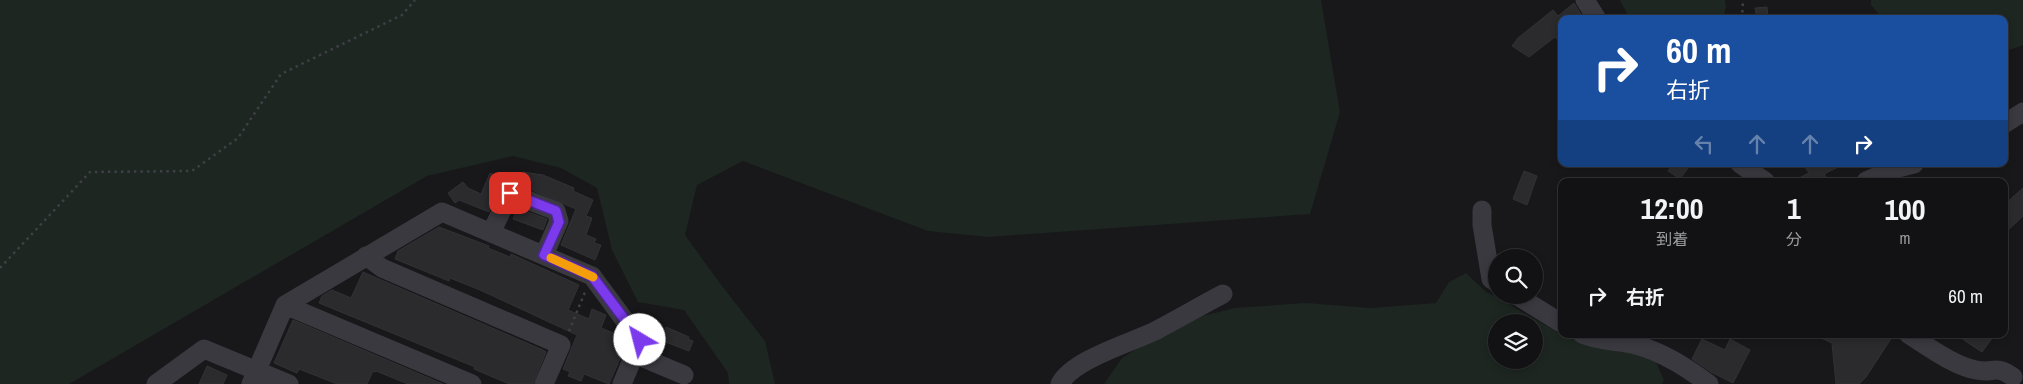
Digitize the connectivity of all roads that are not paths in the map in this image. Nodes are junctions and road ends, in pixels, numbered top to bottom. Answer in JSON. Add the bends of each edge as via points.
{"nodes":[{"id":1,"x":1586,"y":0,"type":"edge"},
{"id":2,"x":1595,"y":15,"type":"edge"},
{"id":3,"x":2023,"y":112,"type":"edge"},
{"id":4,"x":2008,"y":121,"type":"edge"},
{"id":5,"x":1744,"y":167,"type":"edge"},
{"id":6,"x":1902,"y":167,"type":"edge"},
{"id":7,"x":1761,"y":178,"type":"edge"},
{"id":8,"x":1873,"y":178,"type":"edge"},
{"id":9,"x":1482,"y":210,"type":"dead end"},
{"id":10,"x":492,"y":233,"type":"junction"},
{"id":11,"x":544,"y":255,"type":"junction"},
{"id":12,"x":366,"y":256,"type":"junction"},
{"id":13,"x":1488,"y":261,"type":"edge"},
{"id":14,"x":1223,"y":294,"type":"dead end"},
{"id":15,"x":286,"y":304,"type":"junction"},
{"id":16,"x":1530,"y":304,"type":"edge"},
{"id":17,"x":1558,"y":322,"type":"edge"},
{"id":18,"x":1591,"y":338,"type":"edge"},
{"id":19,"x":1915,"y":338,"type":"edge"},
{"id":20,"x":1641,"y":339,"type":"edge"},
{"id":21,"x":634,"y":354,"type":"junction"},
{"id":22,"x":684,"y":375,"type":"dead end"},
{"id":23,"x":254,"y":377,"type":"edge"},
{"id":24,"x":2013,"y":377,"type":"edge"},
{"id":25,"x":156,"y":384,"type":"edge"},
{"id":26,"x":289,"y":384,"type":"edge"},
{"id":27,"x":472,"y":384,"type":"edge"},
{"id":28,"x":544,"y":384,"type":"edge"},
{"id":29,"x":622,"y":384,"type":"edge"},
{"id":30,"x":1060,"y":384,"type":"edge"},
{"id":31,"x":1709,"y":384,"type":"edge"}],
"edges":[{"from":1,"to":2,"type":"street"},
{"from":3,"to":4,"type":"street"},
{"from":5,"to":7,"type":"street"},
{"from":6,"to":8,"type":"street"},
{"from":9,"to":13,"type":"street"},
{"from":10,"to":11,"type":"street"},
{"from":10,"to":11,"type":"street","via":[[510,193],[556,211],[559,222]]},
{"from":10,"to":12,"type":"street","via":[[442,212]]},
{"from":11,"to":21,"type":"street","via":[[592,276],[640,340]]},
{"from":12,"to":15,"type":"street"},
{"from":12,"to":28,"type":"street","via":[[382,268],[561,345]]},
{"from":14,"to":30,"type":"street","via":[[1154,331],[1082,363]]},
{"from":15,"to":23,"type":"street"},
{"from":15,"to":27,"type":"street"},
{"from":16,"to":17,"type":"street"},
{"from":18,"to":20,"type":"street"},
{"from":19,"to":24,"type":"street","via":[[1962,365],[1977,370],[2002,369]]},
{"from":20,"to":31,"type":"street"},
{"from":21,"to":22,"type":"street"},
{"from":21,"to":29,"type":"street"},
{"from":23,"to":25,"type":"street","via":[[204,349]]},
{"from":23,"to":26,"type":"street"}]}
